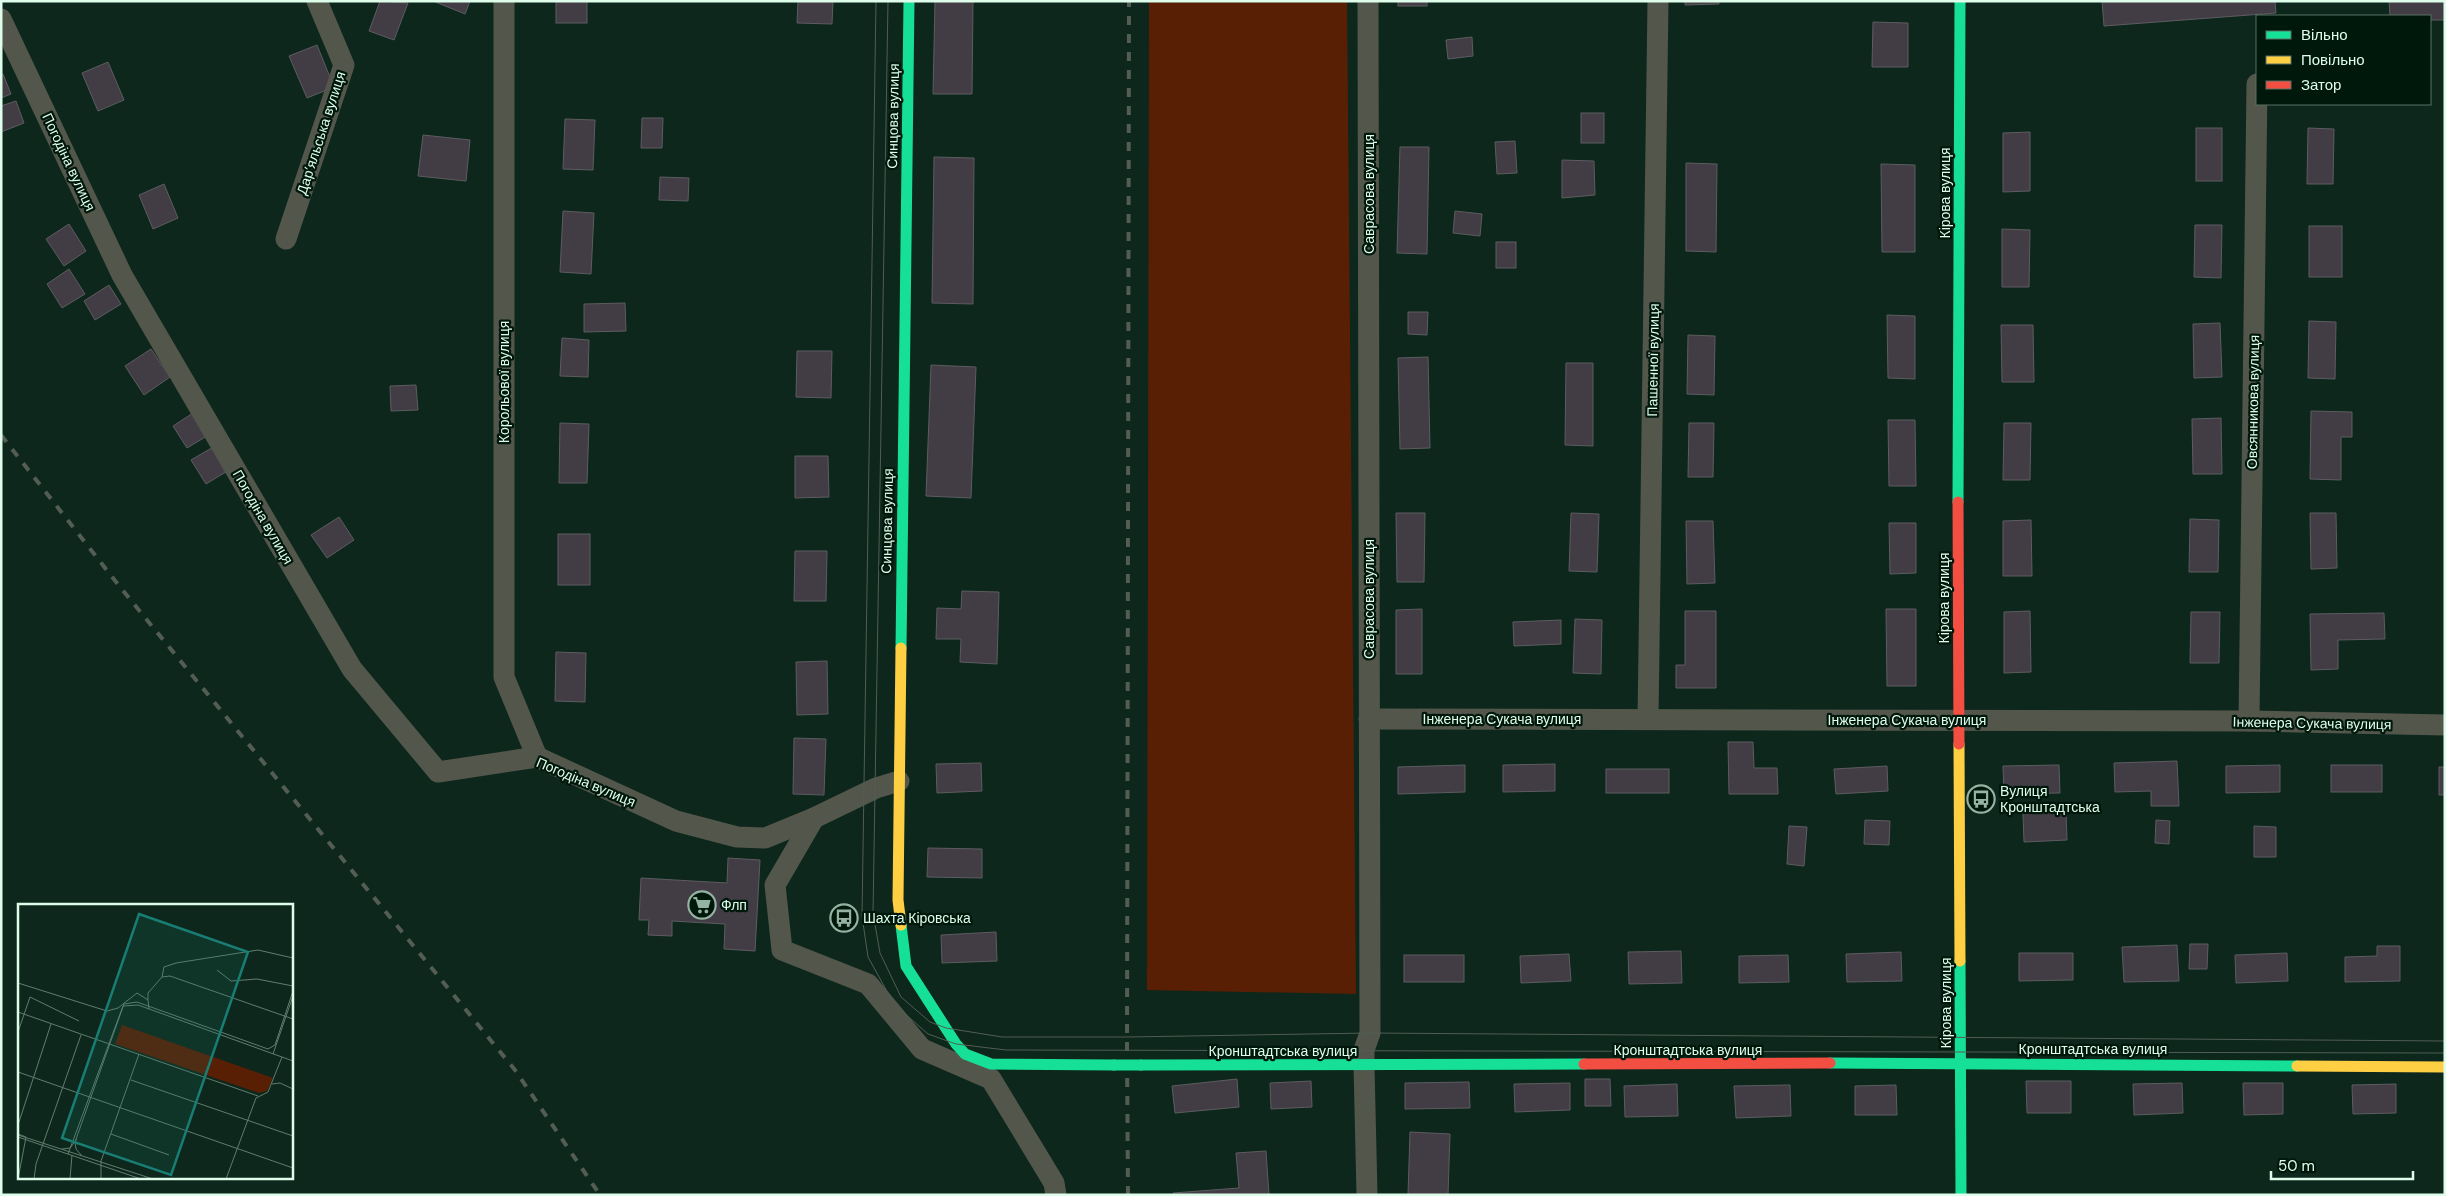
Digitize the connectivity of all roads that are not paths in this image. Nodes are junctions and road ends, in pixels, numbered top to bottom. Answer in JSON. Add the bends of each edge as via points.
{"nodes":[{"id":1,"x":317,"y":1,"type":"edge"},
{"id":2,"x":504,"y":1,"type":"edge"},
{"id":3,"x":909,"y":1,"type":"edge"},
{"id":4,"x":1368,"y":1,"type":"edge"},
{"id":5,"x":1658,"y":1,"type":"edge"},
{"id":6,"x":1960,"y":1,"type":"edge"},
{"id":7,"x":1,"y":19,"type":"edge"},
{"id":8,"x":2257,"y":105,"type":"edge"},
{"id":9,"x":286,"y":239,"type":"dead end"},
{"id":10,"x":1369,"y":719,"type":"junction"},
{"id":11,"x":1648,"y":719,"type":"junction"},
{"id":12,"x":1960,"y":721,"type":"junction"},
{"id":13,"x":2249,"y":721,"type":"junction"},
{"id":14,"x":2445,"y":724,"type":"edge"},
{"id":15,"x":537,"y":757,"type":"junction"},
{"id":16,"x":898,"y":781,"type":"junction"},
{"id":17,"x":814,"y":818,"type":"junction"},
{"id":18,"x":946,"y":1028,"type":"joint"},
{"id":19,"x":1961,"y":1063,"type":"junction"},
{"id":20,"x":1364,"y":1066,"type":"junction"},
{"id":21,"x":2445,"y":1067,"type":"edge"},
{"id":22,"x":1056,"y":1195,"type":"edge"},
{"id":23,"x":1367,"y":1195,"type":"edge"},
{"id":24,"x":1961,"y":1195,"type":"edge"}],
"edges":[{"from":1,"to":9,"type":"street","name":"Дар’яльська вулиця","via":[[344,64]]},
{"from":2,"to":15,"type":"street","name":"Корольової вулиця","via":[[504,677]]},
{"from":3,"to":16,"type":"street","name":"Синцова вулиця"},
{"from":4,"to":10,"type":"street","name":"Саврасова вулиця"},
{"from":5,"to":11,"type":"street","name":"Пашенної вулиця"},
{"from":6,"to":12,"type":"street","name":"Кірова вулиця"},
{"from":7,"to":15,"type":"street","name":"Погодіна вулиця","via":[[122,275],[352,669],[438,772]]},
{"from":8,"to":13,"type":"street","name":"Овсянникова вулиця"},
{"from":10,"to":11,"type":"street","name":"Інженера Сукача вулиця"},
{"from":10,"to":20,"type":"street","name":"Саврасова вулиця","via":[[1370,1033],[1364,1050]]},
{"from":11,"to":12,"type":"street","name":"Інженера Сукача вулиця"},
{"from":12,"to":13,"type":"street","name":"Інженера Сукача вулиця"},
{"from":12,"to":19,"type":"street","name":"Кірова вулиця"},
{"from":13,"to":14,"type":"street","name":"Інженера Сукача вулиця"},
{"from":15,"to":17,"type":"street","name":"Погодіна вулиця","via":[[676,821],[737,837],[765,838]]},
{"from":16,"to":17,"type":"street","name":"Погодіна вулиця"},
{"from":16,"to":18,"type":"street","name":"Синцова вулиця","via":[[898,900],[906,966]]},
{"from":17,"to":22,"type":"street","via":[[775,885],[782,950],[868,984],[922,1049],[991,1080],[1054,1183]]},
{"from":18,"to":20,"type":"street","name":"Кронштадтська вулиця","bridge":true,"via":[[965,1054],[992,1064]]},
{"from":19,"to":20,"type":"street","name":"Кронштадтська вулиця"},
{"from":19,"to":21,"type":"street","name":"Кронштадтська вулиця"},
{"from":19,"to":24,"type":"street","name":"Кірова вулиця"},
{"from":20,"to":23,"type":"street","name":"Саврасова вулиця"}]}
